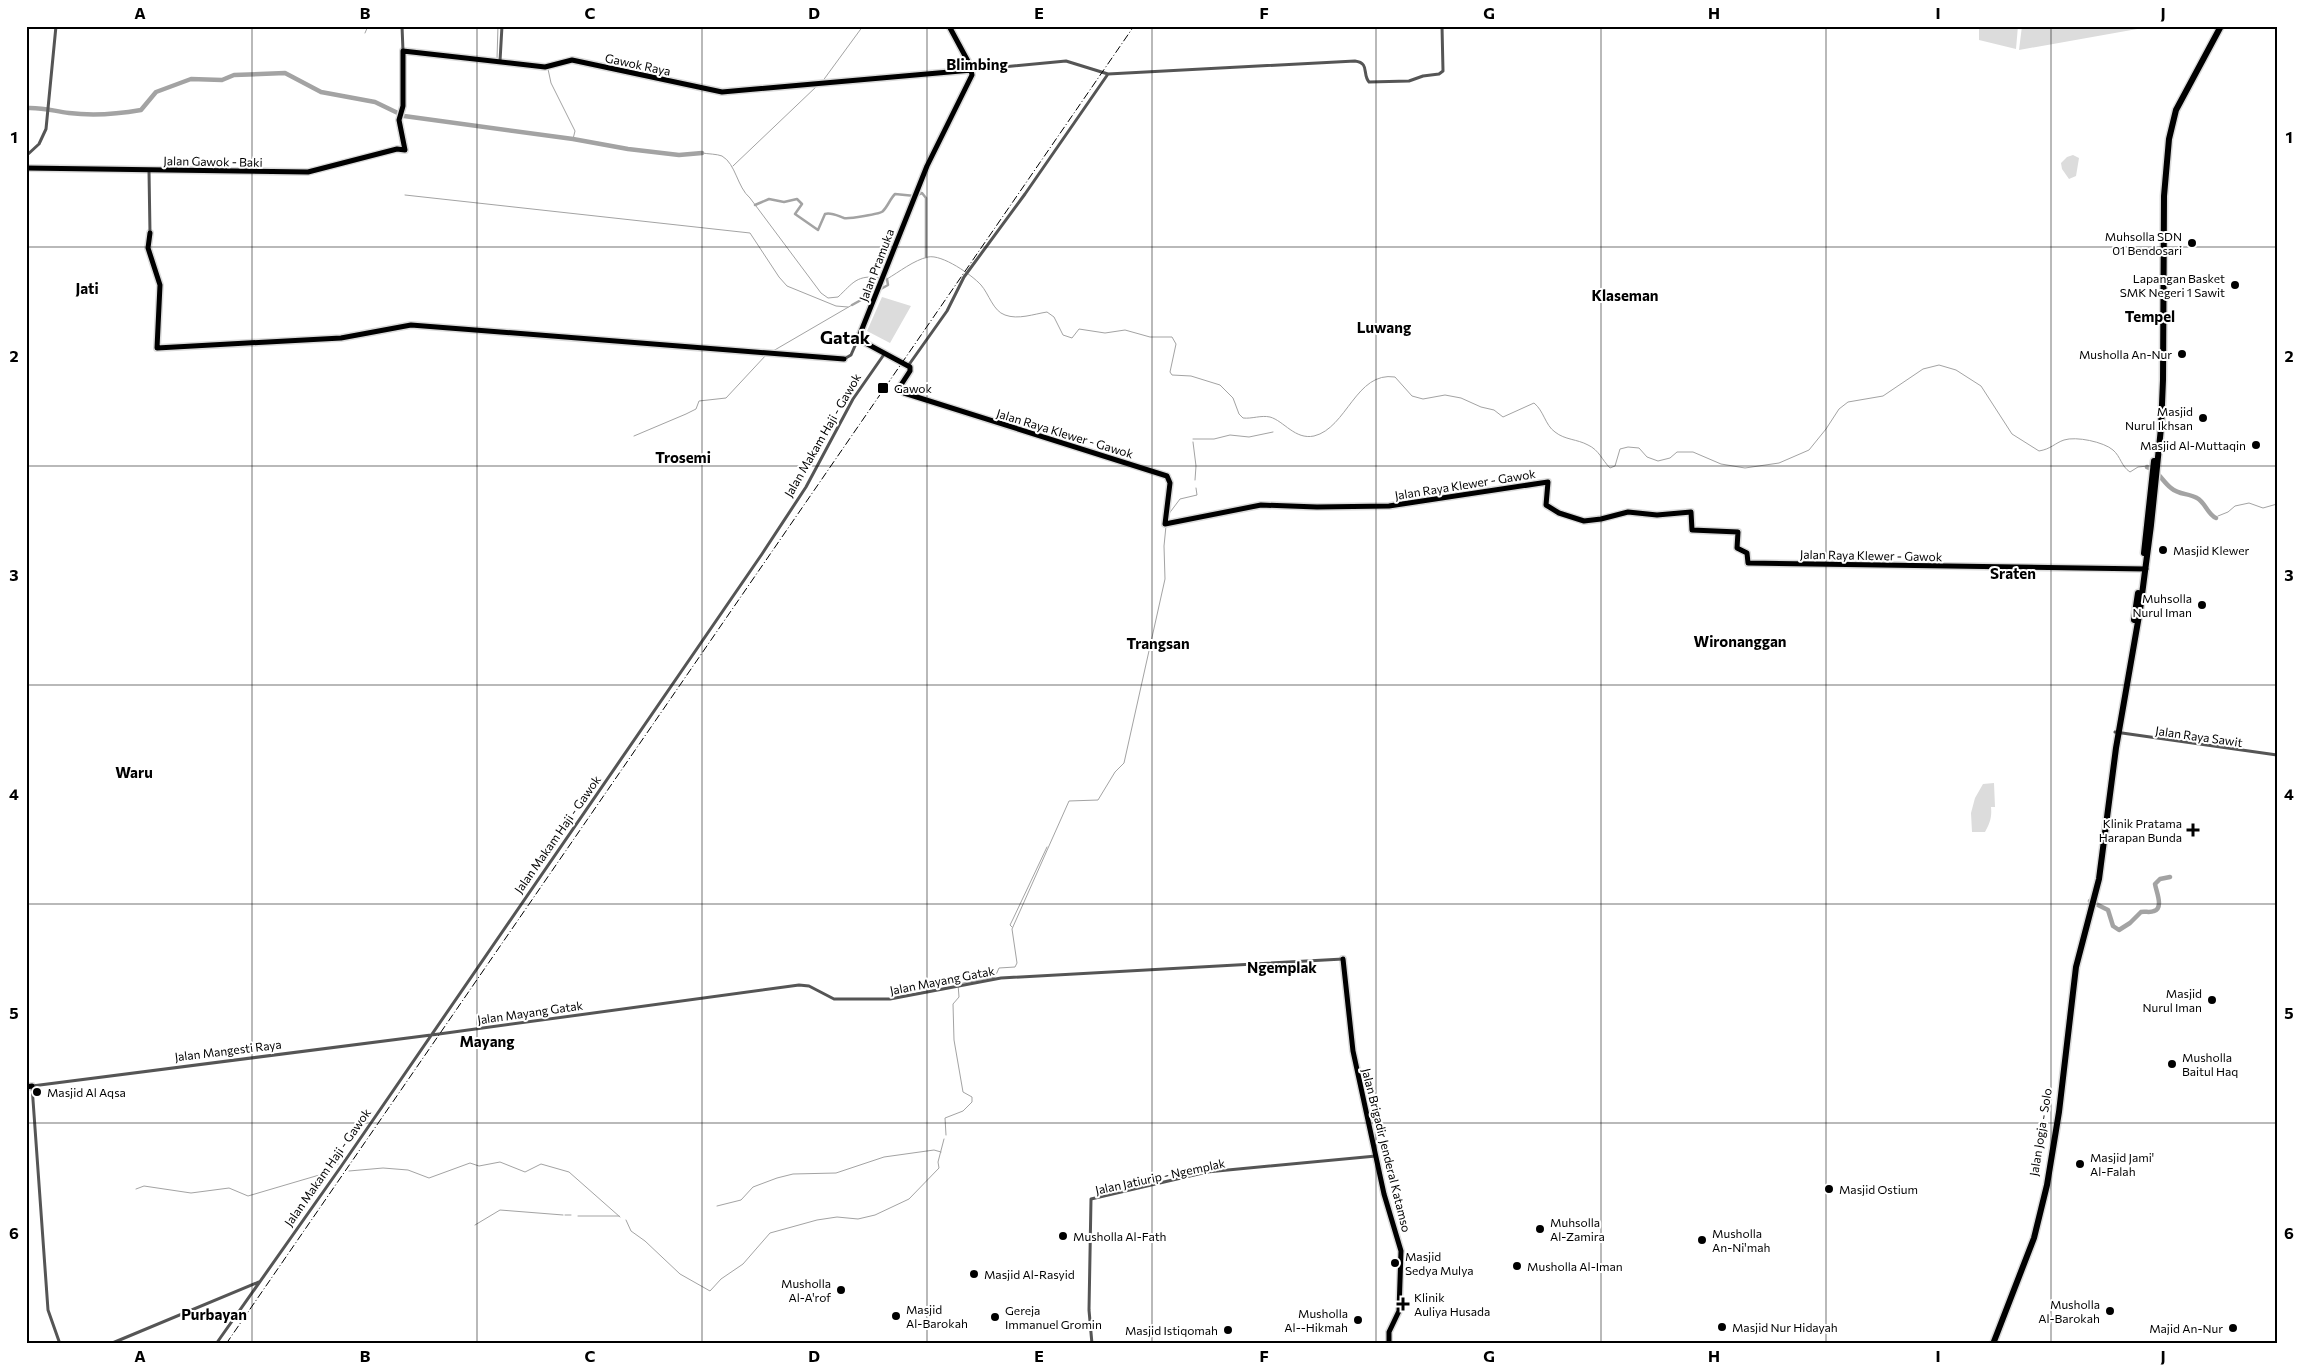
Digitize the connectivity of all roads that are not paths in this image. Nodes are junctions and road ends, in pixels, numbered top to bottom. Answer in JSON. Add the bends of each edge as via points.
{"nodes":[{"id":1,"x":56,"y":26,"type":"edge"},
{"id":2,"x":402,"y":26,"type":"edge"},
{"id":3,"x":502,"y":26,"type":"edge"},
{"id":4,"x":949,"y":26,"type":"edge"},
{"id":5,"x":1442,"y":26,"type":"edge"},
{"id":6,"x":2219,"y":26,"type":"edge"},
{"id":7,"x":403,"y":51,"type":"junction"},
{"id":8,"x":498,"y":61,"type":"junction"},
{"id":9,"x":972,"y":70,"type":"junction"},
{"id":10,"x":1108,"y":74,"type":"junction"},
{"id":11,"x":403,"y":141,"type":"junction"},
{"id":12,"x":397,"y":149,"type":"junction"},
{"id":13,"x":26,"y":156,"type":"edge"},
{"id":14,"x":26,"y":168,"type":"edge"},
{"id":15,"x":150,"y":171,"type":"junction"},
{"id":16,"x":150,"y":232,"type":"joint"},
{"id":17,"x":858,"y":339,"type":"junction"},
{"id":18,"x":885,"y":353,"type":"junction"},
{"id":19,"x":844,"y":359,"type":"joint"},
{"id":20,"x":908,"y":366,"type":"junction"},
{"id":21,"x":2144,"y":569,"type":"junction"},
{"id":22,"x":2117,"y":733,"type":"junction"},
{"id":23,"x":2277,"y":755,"type":"edge"},
{"id":24,"x":1342,"y":959,"type":"joint"},
{"id":25,"x":435,"y":1030,"type":"junction"},
{"id":26,"x":432,"y":1035,"type":"junction"},
{"id":27,"x":424,"y":1036,"type":"junction"},
{"id":28,"x":29,"y":1086,"type":"edge"},
{"id":29,"x":1373,"y":1156,"type":"junction"},
{"id":30,"x":260,"y":1282,"type":"junction"},
{"id":31,"x":60,"y":1344,"type":"edge"},
{"id":32,"x":110,"y":1344,"type":"edge"},
{"id":33,"x":216,"y":1344,"type":"edge"},
{"id":34,"x":1092,"y":1344,"type":"edge"},
{"id":35,"x":1388,"y":1344,"type":"edge"},
{"id":36,"x":1991,"y":1344,"type":"edge"}],
"edges":[{"from":1,"to":13,"type":"street","via":[[46,129],[41,142]]},
{"from":2,"to":7,"type":"street"},
{"from":3,"to":8,"type":"street"},
{"from":4,"to":9,"type":"main road"},
{"from":5,"to":10,"type":"street","via":[[1443,71],[1409,81],[1369,82],[1365,66],[1355,60]]},
{"from":6,"to":21,"type":"highway","name":"Jalan Jogja - Solo","via":[[2178,98],[2168,132],[2161,388]]},
{"from":7,"to":8,"type":"main road","name":"Gawok Raya"},
{"from":7,"to":11,"type":"main road","via":[[402,110],[399,118]]},
{"from":8,"to":9,"type":"main road","name":"Gawok Raya","via":[[547,67],[572,60],[722,92]]},
{"from":9,"to":10,"type":"street","via":[[1066,61]]},
{"from":9,"to":17,"type":"main road","name":"Jalan Pramuka","via":[[914,196]]},
{"from":10,"to":20,"type":"street","via":[[964,277],[951,306]]},
{"from":11,"to":12,"type":"main road"},
{"from":11,"to":12,"type":"main road","via":[[405,150]]},
{"from":12,"to":15,"type":"main road","name":"Jalan Gawok - Baki","via":[[308,172]]},
{"from":14,"to":15,"type":"main road","name":"Jalan Gawok - Baki"},
{"from":15,"to":16,"type":"street"},
{"from":16,"to":19,"type":"main road","via":[[148,248],[160,285],[157,348],[341,338],[411,325]]},
{"from":17,"to":18,"type":"main road"},
{"from":17,"to":19,"type":"street","via":[[851,355]]},
{"from":18,"to":20,"type":"main road"},
{"from":18,"to":25,"type":"street","name":"Jalan Makam Haji - Gawok","via":[[851,402],[802,493]]},
{"from":20,"to":21,"type":"main road","name":"Jalan Raya Klewer - Gawok","via":[[910,371],[899,388],[904,393],[1167,476],[1170,483],[1164,524],[1261,505],[1389,506],[1548,482],[1546,505],[1575,519],[1596,520],[1628,512],[1691,512],[1692,530],[1738,532],[1737,548],[1747,554],[1748,564]]},
{"from":21,"to":22,"type":"highway","name":"Jalan Jogja - Solo"},
{"from":22,"to":23,"type":"street","name":"Jalan Raya Sawit"},
{"from":22,"to":36,"type":"highway","name":"Jalan Jogja - Solo","via":[[2100,873],[2076,967],[2054,1144],[2040,1214],[2034,1238]]},
{"from":24,"to":26,"type":"street","name":"Jalan Mayang Gatak","via":[[1001,978],[896,999],[831,999],[809,986],[799,985]]},
{"from":24,"to":29,"type":"main road","name":"Jalan Brigadir Jenderal Katamso","via":[[1353,1051]]},
{"from":25,"to":26,"type":"street","name":"Jalan Makam Haji - Gawok"},
{"from":25,"to":27,"type":"street"},
{"from":26,"to":27,"type":"street","name":"Jalan Mangesti Raya"},
{"from":26,"to":30,"type":"street","name":"Jalan Makam Haji - Gawok"},
{"from":27,"to":28,"type":"street","name":"Jalan Mangesti Raya"},
{"from":28,"to":31,"type":"street","via":[[49,1317]]},
{"from":29,"to":34,"type":"street","name":"Jalan Jatiurip - Ngemplak","via":[[1222,1170],[1090,1200],[1089,1314]]},
{"from":29,"to":35,"type":"main road","name":"Jalan Brigadir Jenderal Katamso","via":[[1401,1251],[1399,1314],[1389,1332]]},
{"from":30,"to":32,"type":"street"},
{"from":30,"to":33,"type":"street","name":"Jalan Makam Haji - Gawok"}]}
